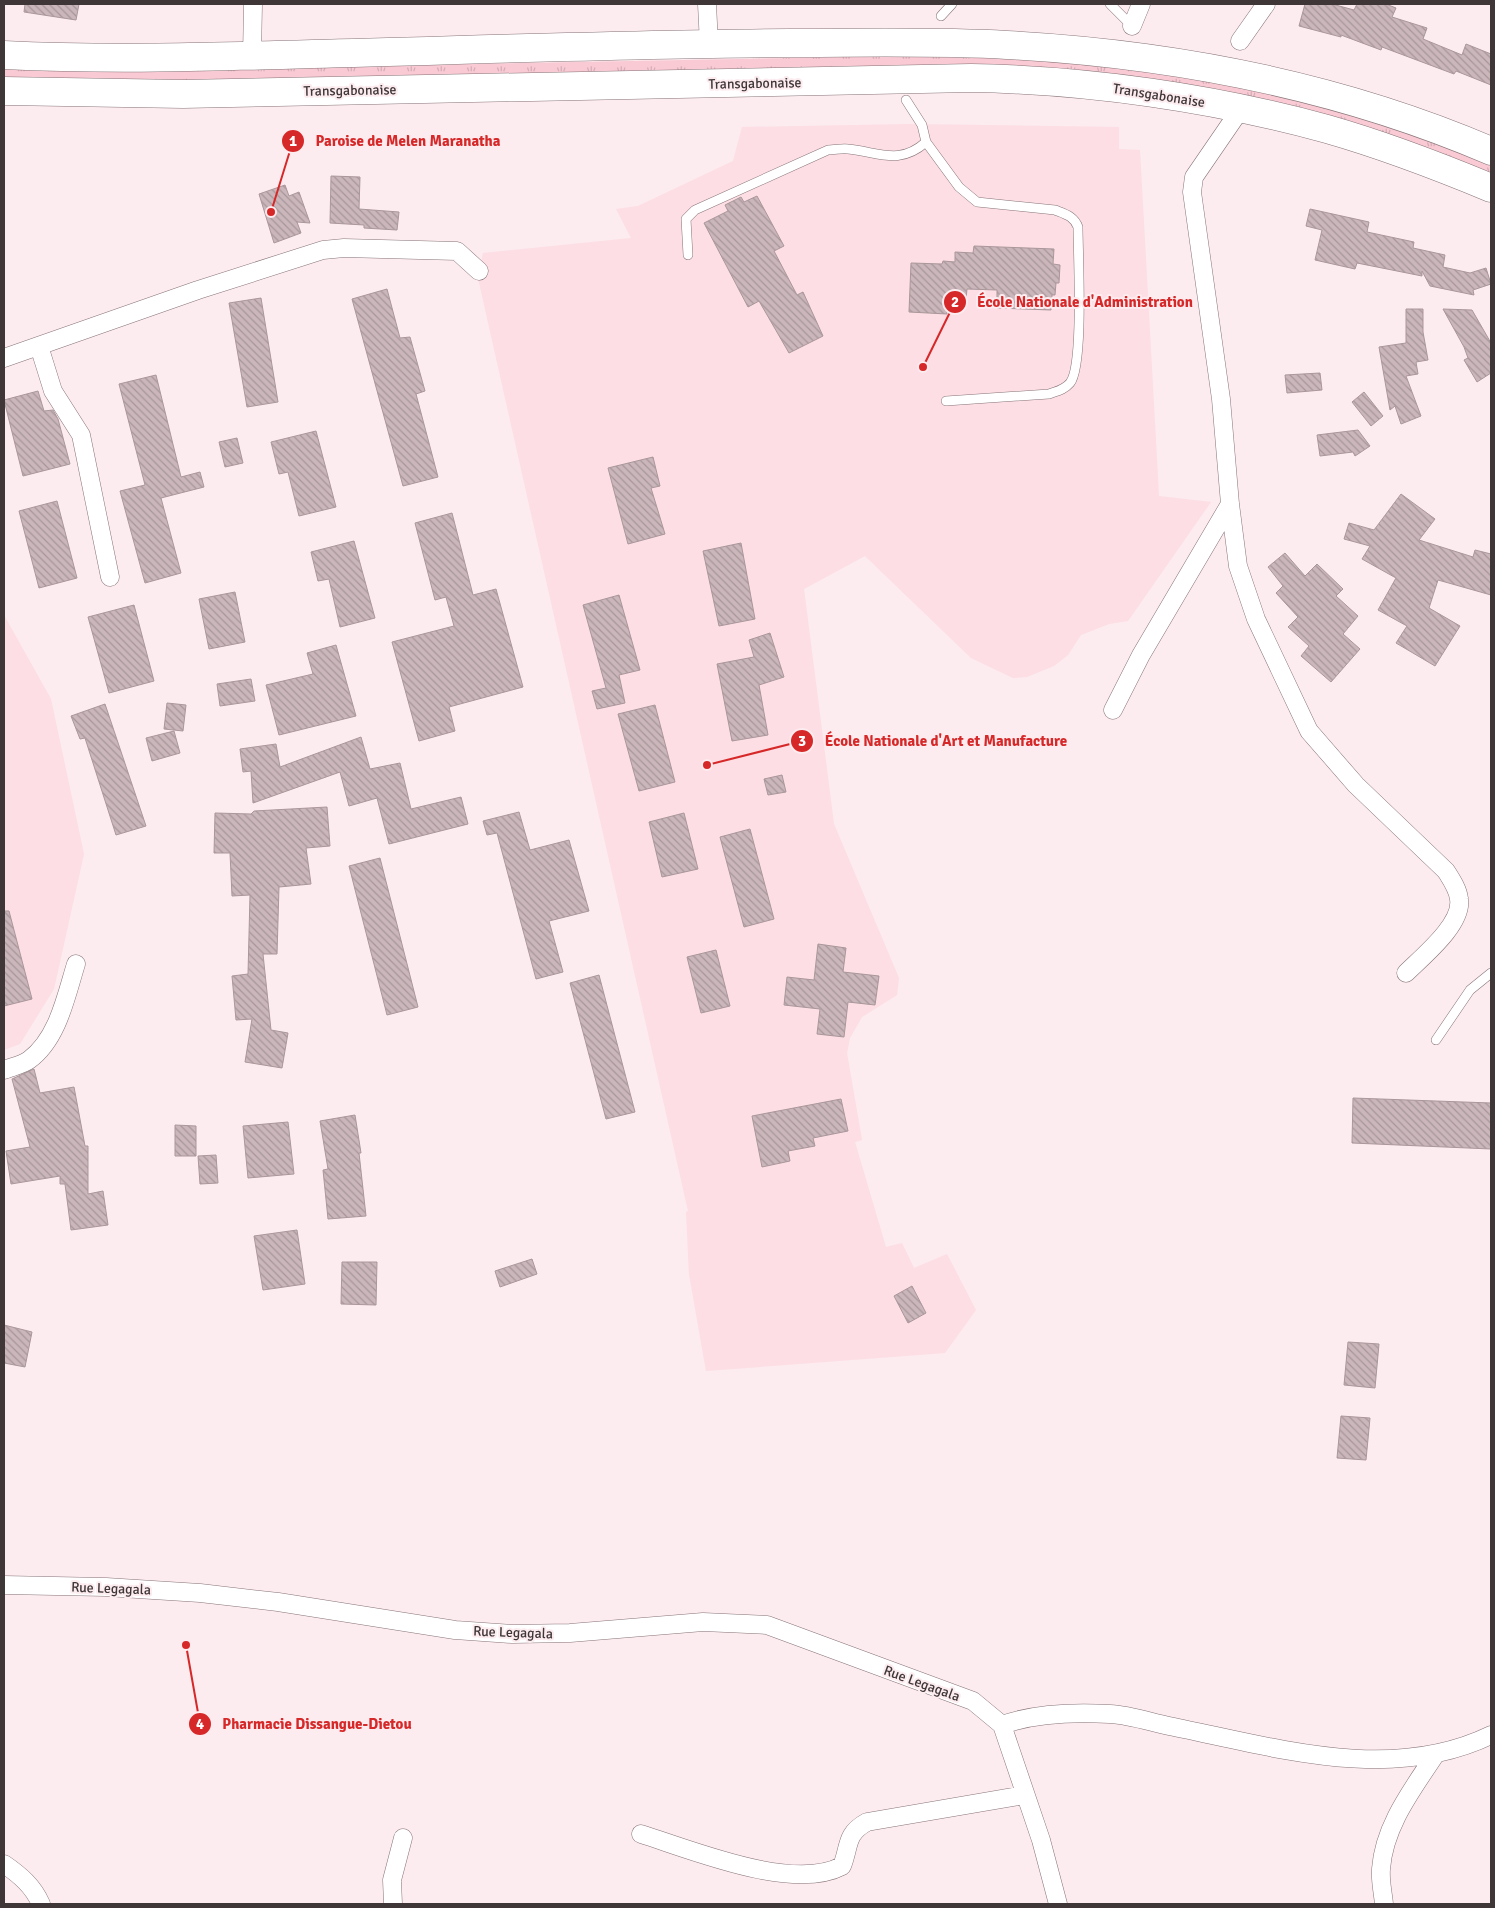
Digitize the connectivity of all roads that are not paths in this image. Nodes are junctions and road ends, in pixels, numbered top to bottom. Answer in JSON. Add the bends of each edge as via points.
{"nodes":[{"id":1,"x":253,"y":4,"type":"edge"},
{"id":2,"x":707,"y":4,"type":"edge"},
{"id":3,"x":952,"y":4,"type":"edge"},
{"id":4,"x":1110,"y":4,"type":"edge"},
{"id":5,"x":1141,"y":4,"type":"edge"},
{"id":6,"x":1266,"y":4,"type":"edge"},
{"id":7,"x":940,"y":16,"type":"dead end"},
{"id":8,"x":1132,"y":26,"type":"joint"},
{"id":9,"x":1240,"y":41,"type":"dead end"},
{"id":10,"x":709,"y":44,"type":"junction"},
{"id":11,"x":4,"y":55,"type":"edge"},
{"id":12,"x":252,"y":56,"type":"junction"},
{"id":13,"x":4,"y":92,"type":"edge"},
{"id":14,"x":906,"y":100,"type":"dead end"},
{"id":15,"x":1240,"y":110,"type":"junction"},
{"id":16,"x":926,"y":142,"type":"junction"},
{"id":17,"x":1491,"y":151,"type":"edge"},
{"id":18,"x":1491,"y":188,"type":"edge"},
{"id":19,"x":688,"y":255,"type":"dead end"},
{"id":20,"x":479,"y":271,"type":"dead end"},
{"id":21,"x":39,"y":346,"type":"junction"},
{"id":22,"x":4,"y":358,"type":"edge"},
{"id":23,"x":946,"y":401,"type":"dead end"},
{"id":24,"x":1230,"y":504,"type":"junction"},
{"id":25,"x":110,"y":577,"type":"dead end"},
{"id":26,"x":1113,"y":710,"type":"dead end"},
{"id":27,"x":76,"y":964,"type":"dead end"},
{"id":28,"x":1406,"y":973,"type":"dead end"},
{"id":29,"x":1491,"y":973,"type":"edge"},
{"id":30,"x":1436,"y":1040,"type":"dead end"},
{"id":31,"x":4,"y":1070,"type":"edge"},
{"id":32,"x":4,"y":1586,"type":"edge"},
{"id":33,"x":1002,"y":1725,"type":"junction"},
{"id":34,"x":1491,"y":1735,"type":"edge"},
{"id":35,"x":1434,"y":1755,"type":"junction"},
{"id":36,"x":1025,"y":1795,"type":"junction"},
{"id":37,"x":641,"y":1834,"type":"dead end"},
{"id":38,"x":403,"y":1838,"type":"dead end"},
{"id":39,"x":4,"y":1864,"type":"edge"},
{"id":40,"x":40,"y":1904,"type":"edge"},
{"id":41,"x":393,"y":1904,"type":"edge"},
{"id":42,"x":1058,"y":1904,"type":"edge"},
{"id":43,"x":1384,"y":1904,"type":"edge"}],
"edges":[{"from":1,"to":12,"type":"street"},
{"from":2,"to":10,"type":"street"},
{"from":3,"to":7,"type":"lane"},
{"from":4,"to":8,"type":"lane"},
{"from":5,"to":8,"type":"street"},
{"from":6,"to":9,"type":"street"},
{"from":10,"to":12,"type":"highway"},
{"from":10,"to":17,"type":"highway","via":[[891,42],[1003,45],[1170,60],[1336,96]]},
{"from":11,"to":12,"type":"highway"},
{"from":13,"to":15,"type":"highway","name":"Transgabonaise","via":[[183,94],[979,78],[1103,86]]},
{"from":14,"to":16,"type":"lane","via":[[922,125]]},
{"from":15,"to":18,"type":"highway","name":"Transgabonaise","via":[[1327,129]]},
{"from":15,"to":24,"type":"street","via":[[1194,177],[1192,192],[1221,399]]},
{"from":16,"to":19,"type":"lane","via":[[915,152],[903,156],[879,156],[847,148],[828,150],[694,210],[686,220]]},
{"from":16,"to":23,"type":"lane","via":[[959,187],[977,202],[1055,210],[1067,214],[1078,227],[1078,347],[1070,383],[1049,394]]},
{"from":20,"to":21,"type":"street","via":[[457,251],[323,250]]},
{"from":21,"to":22,"type":"street"},
{"from":21,"to":25,"type":"street","via":[[53,391],[81,435]]},
{"from":24,"to":26,"type":"street","via":[[1141,655]]},
{"from":24,"to":28,"type":"street","via":[[1238,566],[1256,619],[1309,731],[1356,785],[1446,871],[1460,899],[1452,925]]},
{"from":27,"to":31,"type":"street","via":[[60,1014],[45,1042],[29,1060]]},
{"from":29,"to":30,"type":"lane","via":[[1470,990]]},
{"from":32,"to":33,"type":"street","name":"Rue Legagala","via":[[106,1587],[200,1593],[455,1630],[512,1634],[570,1633],[703,1622],[767,1625],[973,1701]]},
{"from":33,"to":35,"type":"street","via":[[1026,1717],[1111,1714],[1315,1756],[1388,1759]]},
{"from":33,"to":36,"type":"street"},
{"from":34,"to":35,"type":"street"},
{"from":35,"to":43,"type":"street","via":[[1393,1822],[1384,1848],[1381,1870]]},
{"from":36,"to":37,"type":"street","via":[[867,1822],[850,1836],[842,1866],[820,1874],[754,1868]]},
{"from":36,"to":42,"type":"street"},
{"from":38,"to":41,"type":"street","via":[[392,1880]]},
{"from":39,"to":40,"type":"street","via":[[36,1892]]}]}
